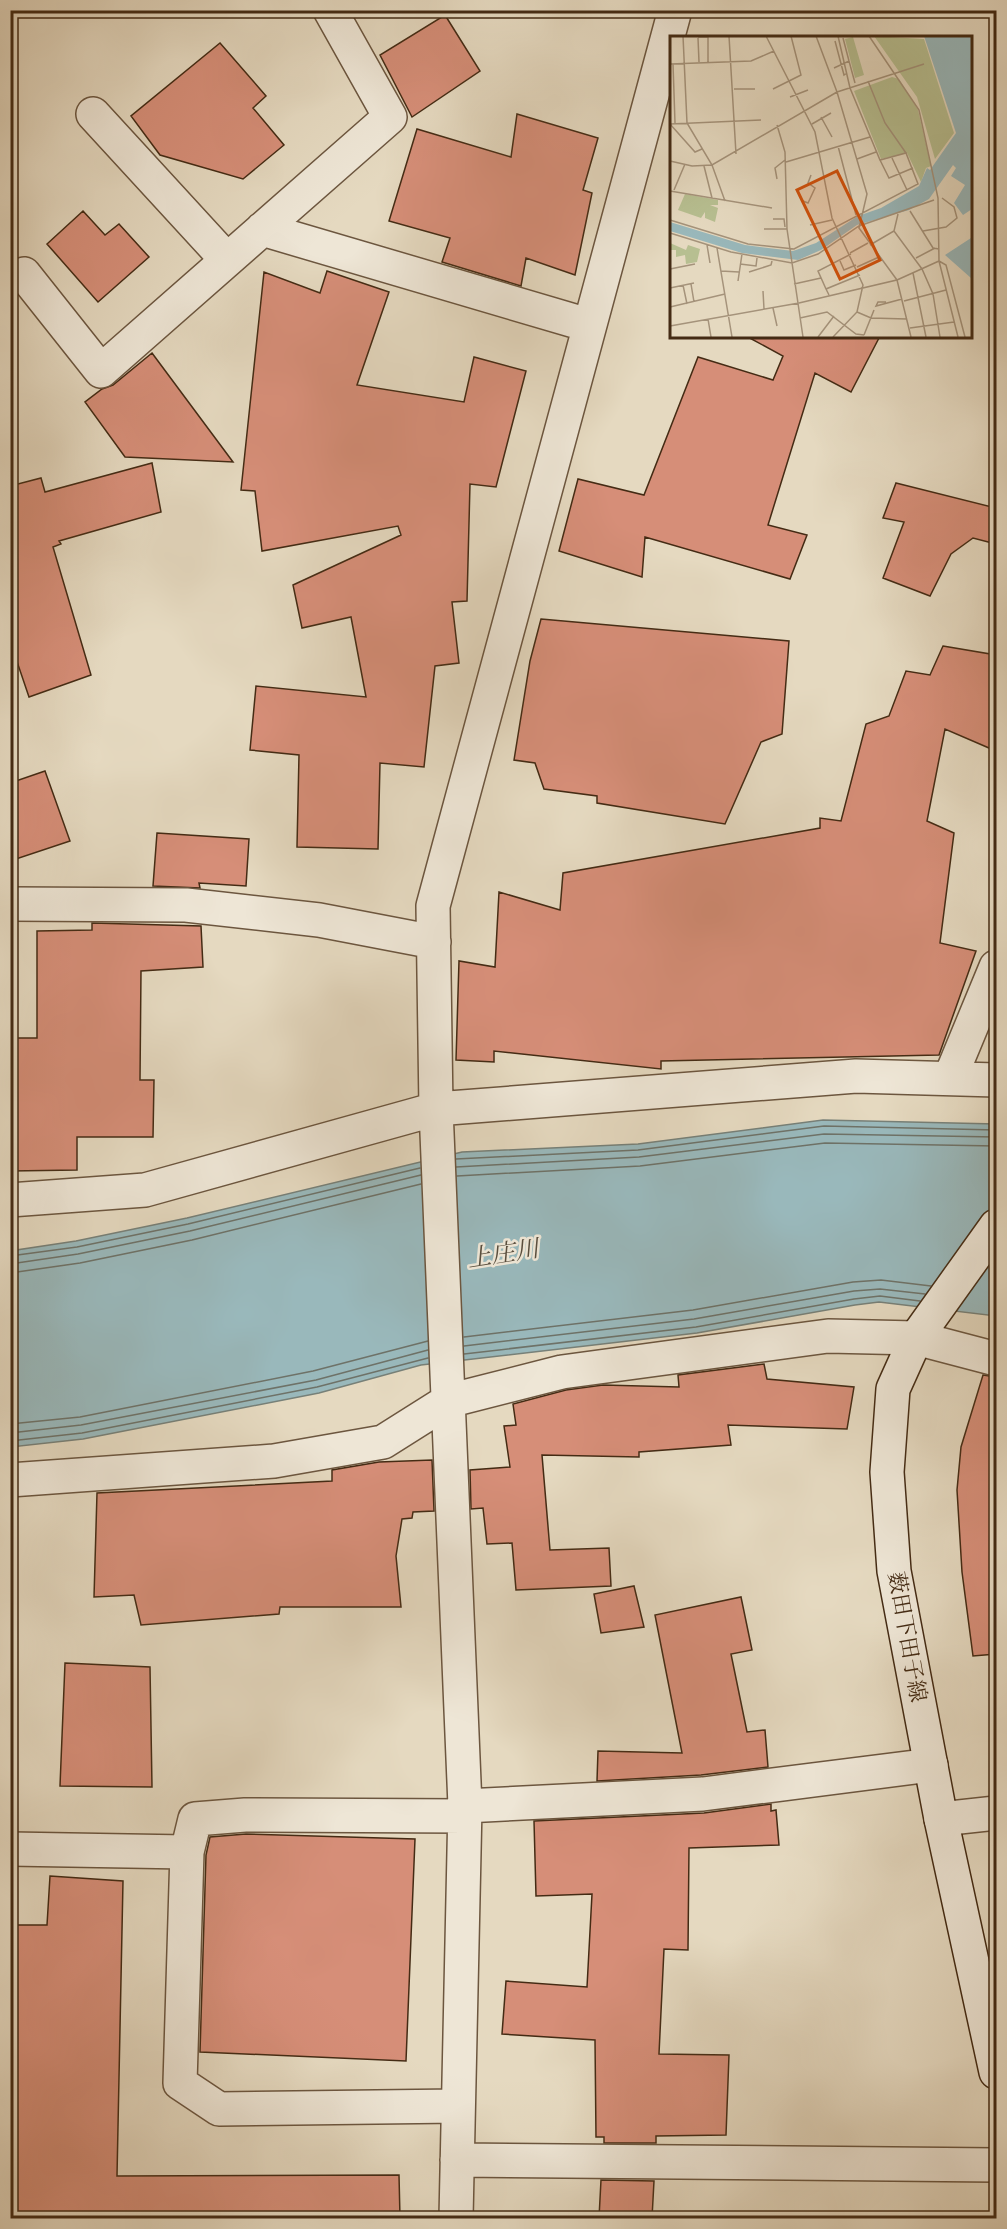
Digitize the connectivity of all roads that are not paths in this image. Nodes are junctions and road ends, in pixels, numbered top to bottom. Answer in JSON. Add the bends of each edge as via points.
{"nodes":[{"id":1,"x":330,"y":10,"type":"edge"},
{"id":2,"x":675,"y":10,"type":"edge"},
{"id":3,"x":93,"y":114,"type":"dead end"},
{"id":4,"x":262,"y":229,"type":"junction"},
{"id":5,"x":227,"y":260,"type":"junction"},
{"id":6,"x":24,"y":274,"type":"dead end"},
{"id":7,"x":588,"y":325,"type":"junction"},
{"id":8,"x":10,"y":904,"type":"edge"},
{"id":9,"x":434,"y":942,"type":"junction"},
{"id":10,"x":996,"y":967,"type":"edge"},
{"id":11,"x":950,"y":1078,"type":"junction"},
{"id":12,"x":996,"y":1080,"type":"edge"},
{"id":13,"x":436,"y":1109,"type":"junction"},
{"id":14,"x":10,"y":1200,"type":"edge"},
{"id":15,"x":996,"y":1226,"type":"edge"},
{"id":16,"x":916,"y":1338,"type":"junction"},
{"id":17,"x":996,"y":1359,"type":"edge"},
{"id":18,"x":448,"y":1401,"type":"junction"},
{"id":19,"x":10,"y":1480,"type":"edge"},
{"id":20,"x":931,"y":1765,"type":"junction"},
{"id":21,"x":465,"y":1811,"type":"junction"},
{"id":22,"x":996,"y":1813,"type":"edge"},
{"id":23,"x":941,"y":1819,"type":"junction"},
{"id":24,"x":10,"y":1849,"type":"edge"},
{"id":25,"x":187,"y":1852,"type":"junction"},
{"id":26,"x":996,"y":2072,"type":"edge"},
{"id":27,"x":458,"y":2106,"type":"junction"},
{"id":28,"x":457,"y":2160,"type":"junction"},
{"id":29,"x":996,"y":2165,"type":"edge"},
{"id":30,"x":456,"y":2218,"type":"edge"}],
"edges":[{"from":1,"to":4,"type":"street","via":[[390,117]]},
{"from":2,"to":7,"type":"street"},
{"from":3,"to":5,"type":"street"},
{"from":4,"to":5,"type":"street"},
{"from":4,"to":7,"type":"street"},
{"from":5,"to":6,"type":"street","via":[[101,371]]},
{"from":7,"to":9,"type":"street","via":[[433,906]]},
{"from":8,"to":9,"type":"street","via":[[186,905],[319,920]]},
{"from":9,"to":13,"type":"street"},
{"from":10,"to":11,"type":"street"},
{"from":11,"to":12,"type":"street"},
{"from":11,"to":13,"type":"street","via":[[856,1076]]},
{"from":13,"to":14,"type":"street","via":[[144,1190]]},
{"from":13,"to":18,"type":"street"},
{"from":15,"to":16,"type":"street","name":"薮田下田子線"},
{"from":16,"to":17,"type":"street"},
{"from":16,"to":18,"type":"street","via":[[828,1336],[562,1372]]},
{"from":16,"to":20,"type":"street","name":"薮田下田子線","via":[[893,1389],[887,1472],[894,1571]]},
{"from":18,"to":19,"type":"street","via":[[383,1442],[274,1461]]},
{"from":18,"to":21,"type":"street"},
{"from":20,"to":21,"type":"street","via":[[703,1794]]},
{"from":20,"to":23,"type":"street","name":"薮田下田子線"},
{"from":21,"to":25,"type":"street","via":[[195,1819]]},
{"from":21,"to":27,"type":"street"},
{"from":22,"to":23,"type":"street"},
{"from":23,"to":26,"type":"street","name":"薮田下田子線"},
{"from":24,"to":25,"type":"street"},
{"from":25,"to":27,"type":"street","via":[[180,2084],[219,2109]]},
{"from":27,"to":28,"type":"street"},
{"from":28,"to":29,"type":"street"},
{"from":28,"to":30,"type":"street"}]}
